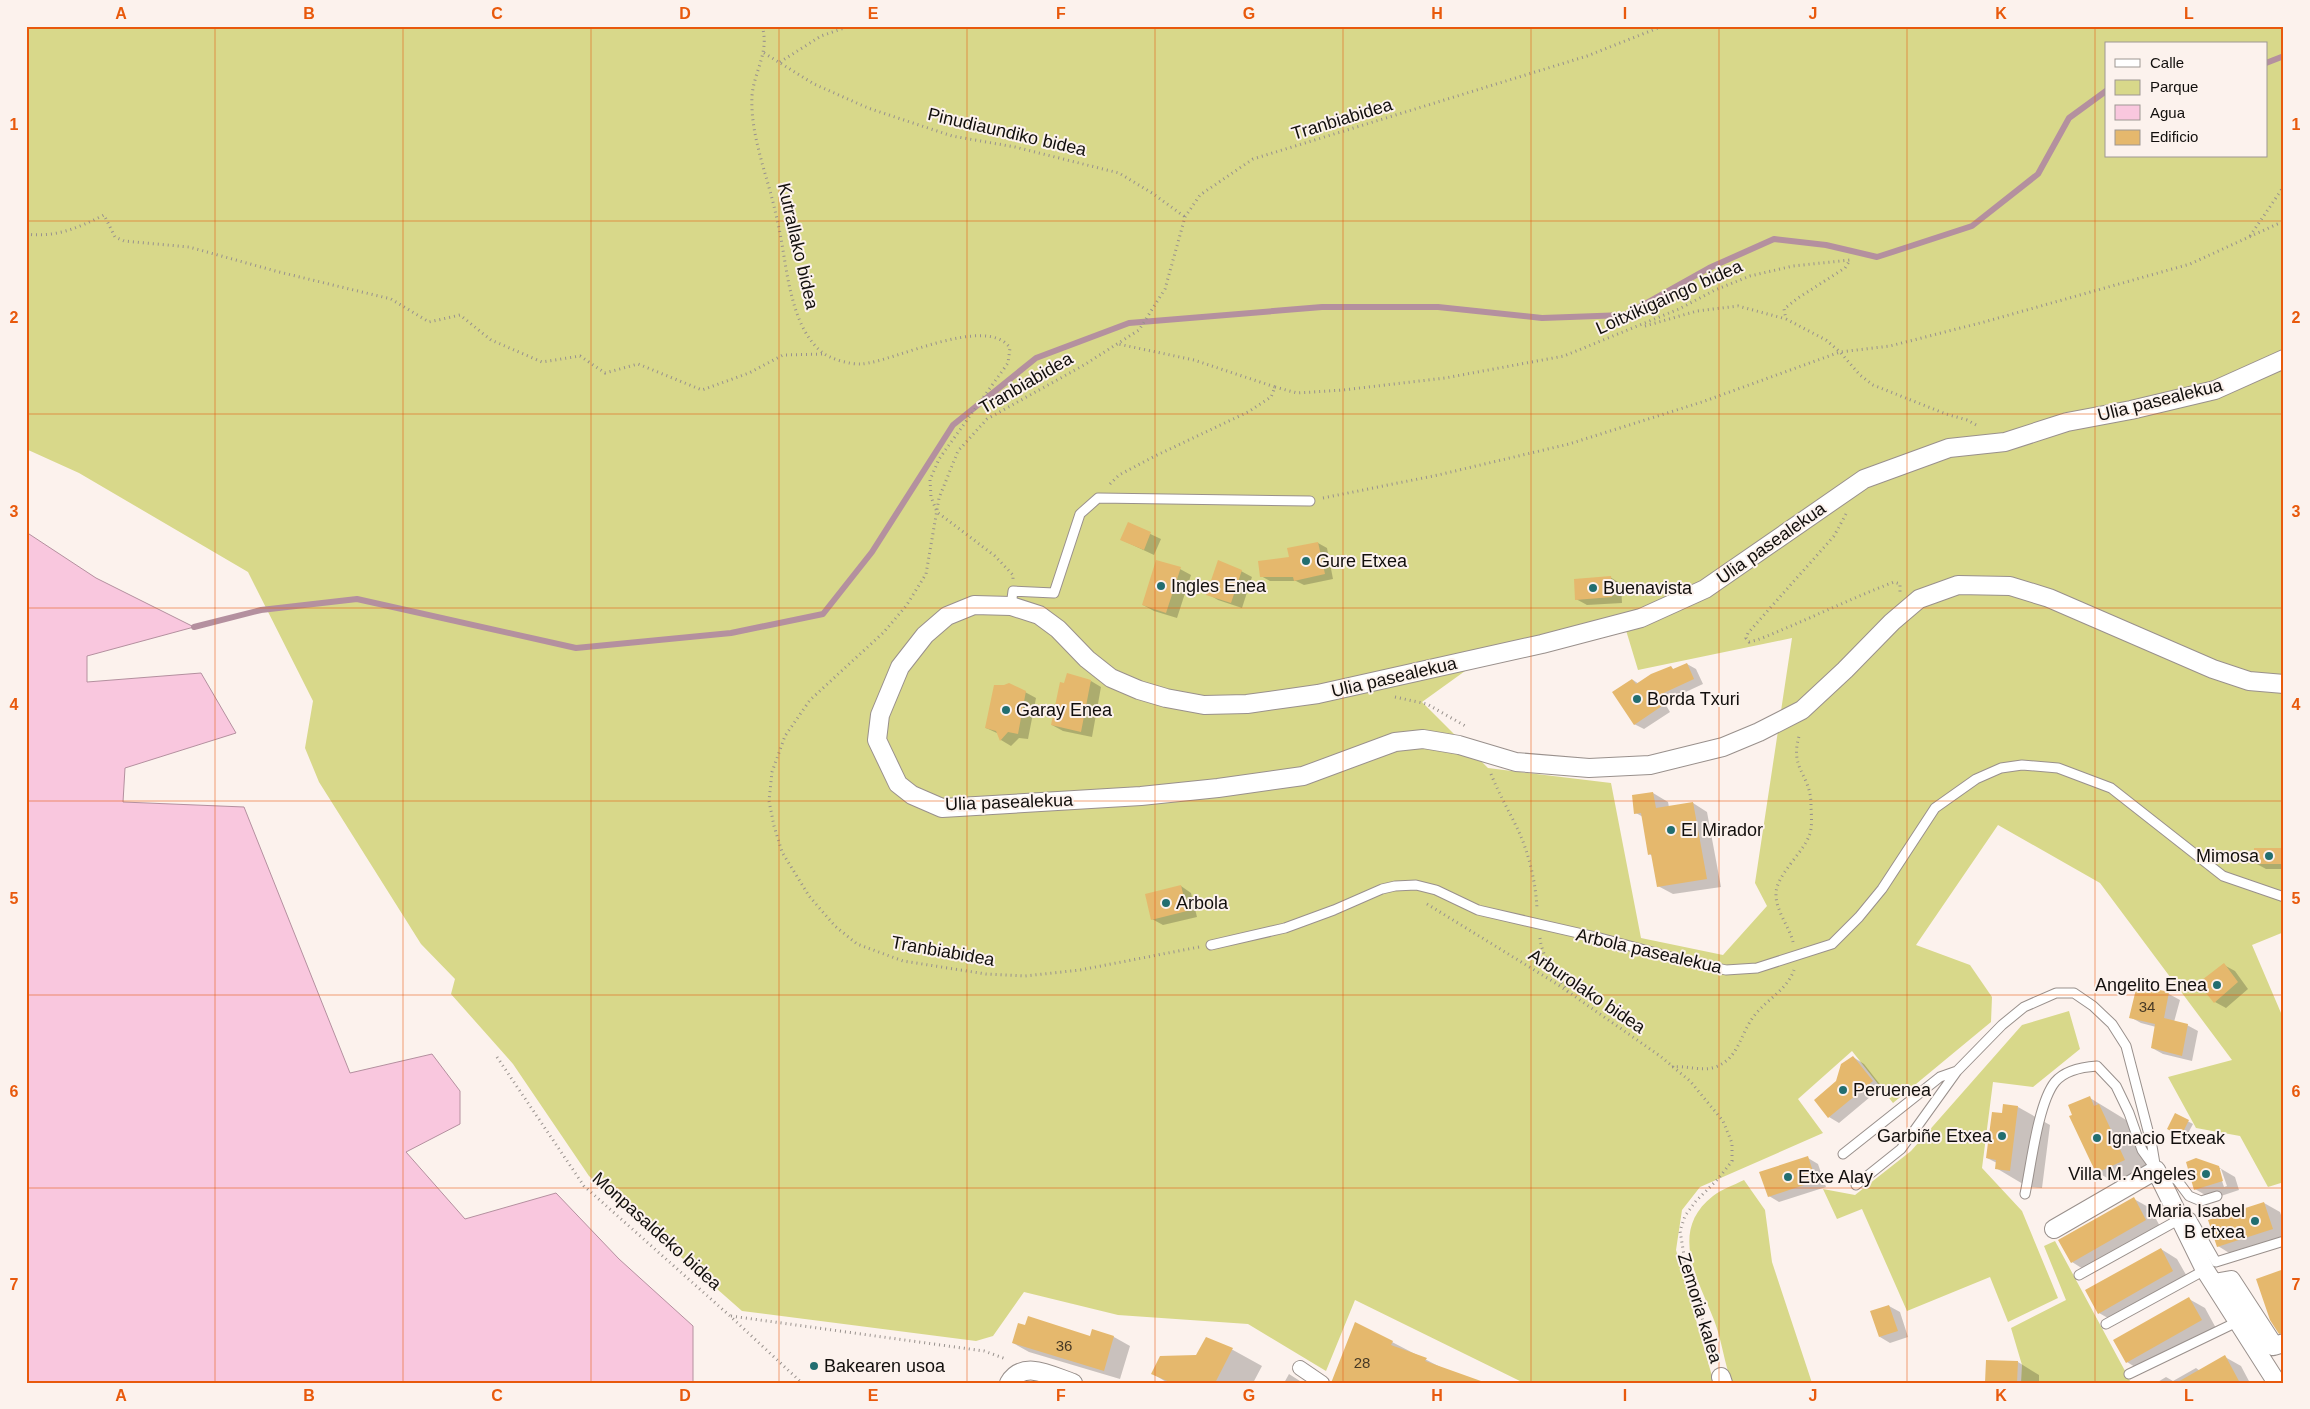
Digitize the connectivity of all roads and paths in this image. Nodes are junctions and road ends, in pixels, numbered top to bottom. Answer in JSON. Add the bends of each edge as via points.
{"nodes":[{"id":1,"x":762,"y":26,"type":"edge"},
{"id":2,"x":850,"y":26,"type":"edge"},
{"id":3,"x":1663,"y":26,"type":"edge"},
{"id":4,"x":764,"y":53,"type":"junction"},
{"id":5,"x":779,"y":62,"type":"junction"},
{"id":6,"x":2284,"y":186,"type":"edge"},
{"id":7,"x":1184,"y":218,"type":"junction"},
{"id":8,"x":2284,"y":221,"type":"edge"},
{"id":9,"x":26,"y":234,"type":"edge"},
{"id":10,"x":2249,"y":237,"type":"junction"},
{"id":11,"x":1786,"y":319,"type":"junction"},
{"id":12,"x":1631,"y":330,"type":"junction"},
{"id":13,"x":1118,"y":344,"type":"junction"},
{"id":14,"x":1840,"y":352,"type":"junction"},
{"id":15,"x":824,"y":354,"type":"junction"},
{"id":16,"x":2284,"y":359,"type":"edge"},
{"id":17,"x":1274,"y":387,"type":"junction"},
{"id":18,"x":2005,"y":442,"type":"junction"},
{"id":19,"x":1098,"y":498,"type":"junction"},
{"id":20,"x":1310,"y":501,"type":"joint"},
{"id":21,"x":1849,"y":508,"type":"dead end"},
{"id":22,"x":937,"y":512,"type":"junction"},
{"id":23,"x":1012,"y":598,"type":"junction"},
{"id":24,"x":1892,"y":622,"type":"junction"},
{"id":25,"x":2284,"y":684,"type":"edge"},
{"id":26,"x":1427,"y":704,"type":"dead end"},
{"id":27,"x":1450,"y":717,"type":"dead end"},
{"id":28,"x":1802,"y":727,"type":"dead end"},
{"id":29,"x":1490,"y":772,"type":"dead end"},
{"id":30,"x":2284,"y":897,"type":"edge"},
{"id":31,"x":1422,"y":902,"type":"dead end"},
{"id":32,"x":1537,"y":902,"type":"dead end"},
{"id":33,"x":1539,"y":936,"type":"dead end"},
{"id":34,"x":1211,"y":945,"type":"joint"},
{"id":35,"x":1795,"y":957,"type":"junction"},
{"id":36,"x":1570,"y":995,"type":"junction"},
{"id":37,"x":497,"y":1057,"type":"dead end"},
{"id":38,"x":1672,"y":1067,"type":"junction"},
{"id":39,"x":1957,"y":1071,"type":"junction"},
{"id":40,"x":1843,"y":1154,"type":"dead end"},
{"id":41,"x":1732,"y":1161,"type":"joint"},
{"id":42,"x":2156,"y":1170,"type":"junction"},
{"id":43,"x":1856,"y":1185,"type":"dead end"},
{"id":44,"x":2025,"y":1194,"type":"dead end"},
{"id":45,"x":2217,"y":1196,"type":"dead end"},
{"id":46,"x":2177,"y":1214,"type":"junction"},
{"id":47,"x":2054,"y":1229,"type":"dead end"},
{"id":48,"x":2284,"y":1240,"type":"edge"},
{"id":49,"x":2079,"y":1275,"type":"dead end"},
{"id":50,"x":2210,"y":1276,"type":"junction"},
{"id":51,"x":730,"y":1316,"type":"junction"},
{"id":52,"x":2239,"y":1321,"type":"junction"},
{"id":53,"x":2106,"y":1324,"type":"dead end"},
{"id":54,"x":2284,"y":1343,"type":"edge"},
{"id":55,"x":1300,"y":1368,"type":"dead end"},
{"id":56,"x":1031,"y":1369,"type":"junction"},
{"id":57,"x":2129,"y":1374,"type":"dead end"},
{"id":58,"x":1722,"y":1380,"type":"edge"},
{"id":59,"x":802,"y":1383,"type":"edge"},
{"id":60,"x":1009,"y":1383,"type":"edge"},
{"id":61,"x":1072,"y":1383,"type":"edge"},
{"id":62,"x":1322,"y":1383,"type":"edge"},
{"id":63,"x":2276,"y":1383,"type":"edge"}],
"edges":[{"from":1,"to":4,"type":"path","name":"Kutrallako bidea"},
{"from":2,"to":5,"type":"path","via":[[821,36]]},
{"from":3,"to":7,"type":"path","name":"Tranbiabidea","via":[[1587,56],[1253,159],[1200,195]]},
{"from":4,"to":5,"type":"path","name":"Pinudiaundiko bidea"},
{"from":4,"to":15,"type":"path","name":"Kutrallako bidea","via":[[752,96],[753,123],[782,240],[792,298],[804,330],[813,345]]},
{"from":5,"to":7,"type":"path","name":"Pinudiaundiko bidea","via":[[814,84],[868,108],[952,136],[1015,147],[1119,173]]},
{"from":6,"to":10,"type":"path"},
{"from":7,"to":13,"type":"path","name":"Tranbiabidea","via":[[1165,289],[1139,330]]},
{"from":8,"to":10,"type":"path"},
{"from":9,"to":15,"type":"path","via":[[44,237],[76,229],[104,215],[115,237],[124,241],[189,247],[391,299],[429,322],[460,315],[491,340],[542,362],[580,356],[605,373],[638,364],[702,390],[749,373],[782,355]]},
{"from":10,"to":14,"type":"path","via":[[2190,264],[2071,298],[1890,346]]},
{"from":11,"to":12,"type":"path","via":[[1738,306],[1697,311]]},
{"from":11,"to":12,"type":"path","name":"Loitxikigaingo bidea","via":[[1784,309],[1845,268],[1850,260],[1793,266],[1750,276]]},
{"from":11,"to":14,"type":"path","via":[[1826,340]]},
{"from":12,"to":17,"type":"path","name":"Loitxikigaingo bidea","via":[[1564,356],[1444,378],[1297,393]]},
{"from":13,"to":17,"type":"path","name":"Loitxikigaingo bidea","via":[[1194,360]]},
{"from":13,"to":22,"type":"path","name":"Tranbiabidea","via":[[987,419],[958,451],[939,498]]},
{"from":14,"to":18,"type":"path","via":[[1873,385],[1967,420]]},
{"from":14,"to":20,"type":"path","via":[[1702,402],[1568,444]]},
{"from":15,"to":22,"type":"path","via":[[861,364],[967,336],[1006,342],[1010,348],[1008,363],[939,459],[930,480],[931,497]]},
{"from":16,"to":18,"type":"street","name":"Ulia pasealekua","via":[[2215,390],[2067,422]]},
{"from":17,"to":19,"type":"path","via":[[1271,397],[1248,412],[1119,475]]},
{"from":18,"to":23,"type":"street","name":"Ulia pasealekua","via":[[1949,448],[1864,478],[1705,589],[1641,618],[1542,644],[1318,694],[1247,704],[1204,705],[1157,696],[1111,678],[1087,659],[1058,628]]},
{"from":19,"to":20,"type":"lane"},
{"from":19,"to":23,"type":"lane","via":[[1080,514],[1054,593]]},
{"from":21,"to":24,"type":"path","via":[[1834,536],[1746,638],[1749,642],[1766,636],[1894,582],[1900,584],[1900,591]]},
{"from":22,"to":23,"type":"path","via":[[973,538],[1014,575]]},
{"from":22,"to":34,"type":"path","name":"Tranbiabidea","via":[[926,574],[906,606],[884,632],[810,700],[785,736],[772,772],[770,801],[782,852],[796,876],[835,926],[857,944],[920,964],[1024,976],[1080,970]]},
{"from":23,"to":24,"type":"street","name":"Ulia pasealekua","via":[[974,604],[947,616],[925,635],[900,667],[880,714],[877,740],[898,784],[942,808],[1141,796],[1303,776],[1395,742],[1423,739],[1459,745],[1516,762],[1589,768],[1650,765],[1723,747],[1802,710]]},
{"from":24,"to":25,"type":"street","name":"Ulia pasealekua","via":[[1919,599],[1958,585],[2010,586],[2048,598],[2212,669],[2249,681]]},
{"from":26,"to":27,"type":"path"},
{"from":28,"to":35,"type":"path","via":[[1796,759],[1810,790],[1810,833],[1775,893],[1793,940]]},
{"from":29,"to":32,"type":"path","via":[[1519,831]]},
{"from":30,"to":35,"type":"lane","name":"Arbola pasealekua","via":[[2223,876],[2111,788],[2058,768],[2022,765],[2001,768],[1976,779],[1935,808],[1882,890],[1859,917],[1832,944]]},
{"from":31,"to":36,"type":"path","name":"Arburolako bidea"},
{"from":33,"to":36,"type":"path","via":[[1550,966]]},
{"from":34,"to":35,"type":"lane","name":"Arbola pasealekua","via":[[1285,928],[1382,889],[1416,885],[1436,890],[1478,910],[1726,970],[1757,968]]},
{"from":35,"to":38,"type":"path","via":[[1790,981],[1753,1017],[1731,1057],[1713,1068]]},
{"from":36,"to":38,"type":"path","name":"Arburolako bidea"},
{"from":37,"to":51,"type":"path","name":"Monpasaldeko bidea","via":[[584,1186]]},
{"from":38,"to":41,"type":"path","name":"Arburolako bidea","via":[[1690,1081],[1723,1121],[1732,1143]]},
{"from":39,"to":40,"type":"lane","via":[[1940,1077]]},
{"from":39,"to":42,"type":"lane","via":[[2024,1007],[2056,993],[2074,993],[2112,1024],[2126,1046]]},
{"from":39,"to":43,"type":"lane","via":[[1901,1149]]},
{"from":41,"to":58,"type":"path","name":"Zemoria kalea","via":[[1726,1172],[1696,1201],[1685,1216],[1680,1231],[1687,1273]]},
{"from":42,"to":44,"type":"lane","via":[[2142,1150],[2116,1086],[2097,1066],[2078,1068],[2056,1082],[2044,1103]]},
{"from":42,"to":45,"type":"lane","via":[[2177,1180],[2189,1196],[2201,1201]]},
{"from":42,"to":46,"type":"street"},
{"from":42,"to":47,"type":"street"},
{"from":46,"to":48,"type":"lane","via":[[2191,1218],[2216,1262]]},
{"from":46,"to":49,"type":"lane"},
{"from":46,"to":50,"type":"street"},
{"from":50,"to":52,"type":"street"},
{"from":50,"to":53,"type":"lane"},
{"from":50,"to":54,"type":"street","via":[[2231,1280],[2274,1346]]},
{"from":51,"to":56,"type":"path","via":[[984,1351]]},
{"from":51,"to":59,"type":"path","name":"Monpasaldeko bidea"},
{"from":52,"to":57,"type":"lane"},
{"from":52,"to":63,"type":"street"},
{"from":55,"to":62,"type":"street"},
{"from":56,"to":60,"type":"street","via":[[1021,1370]]},
{"from":56,"to":61,"type":"street"}]}
